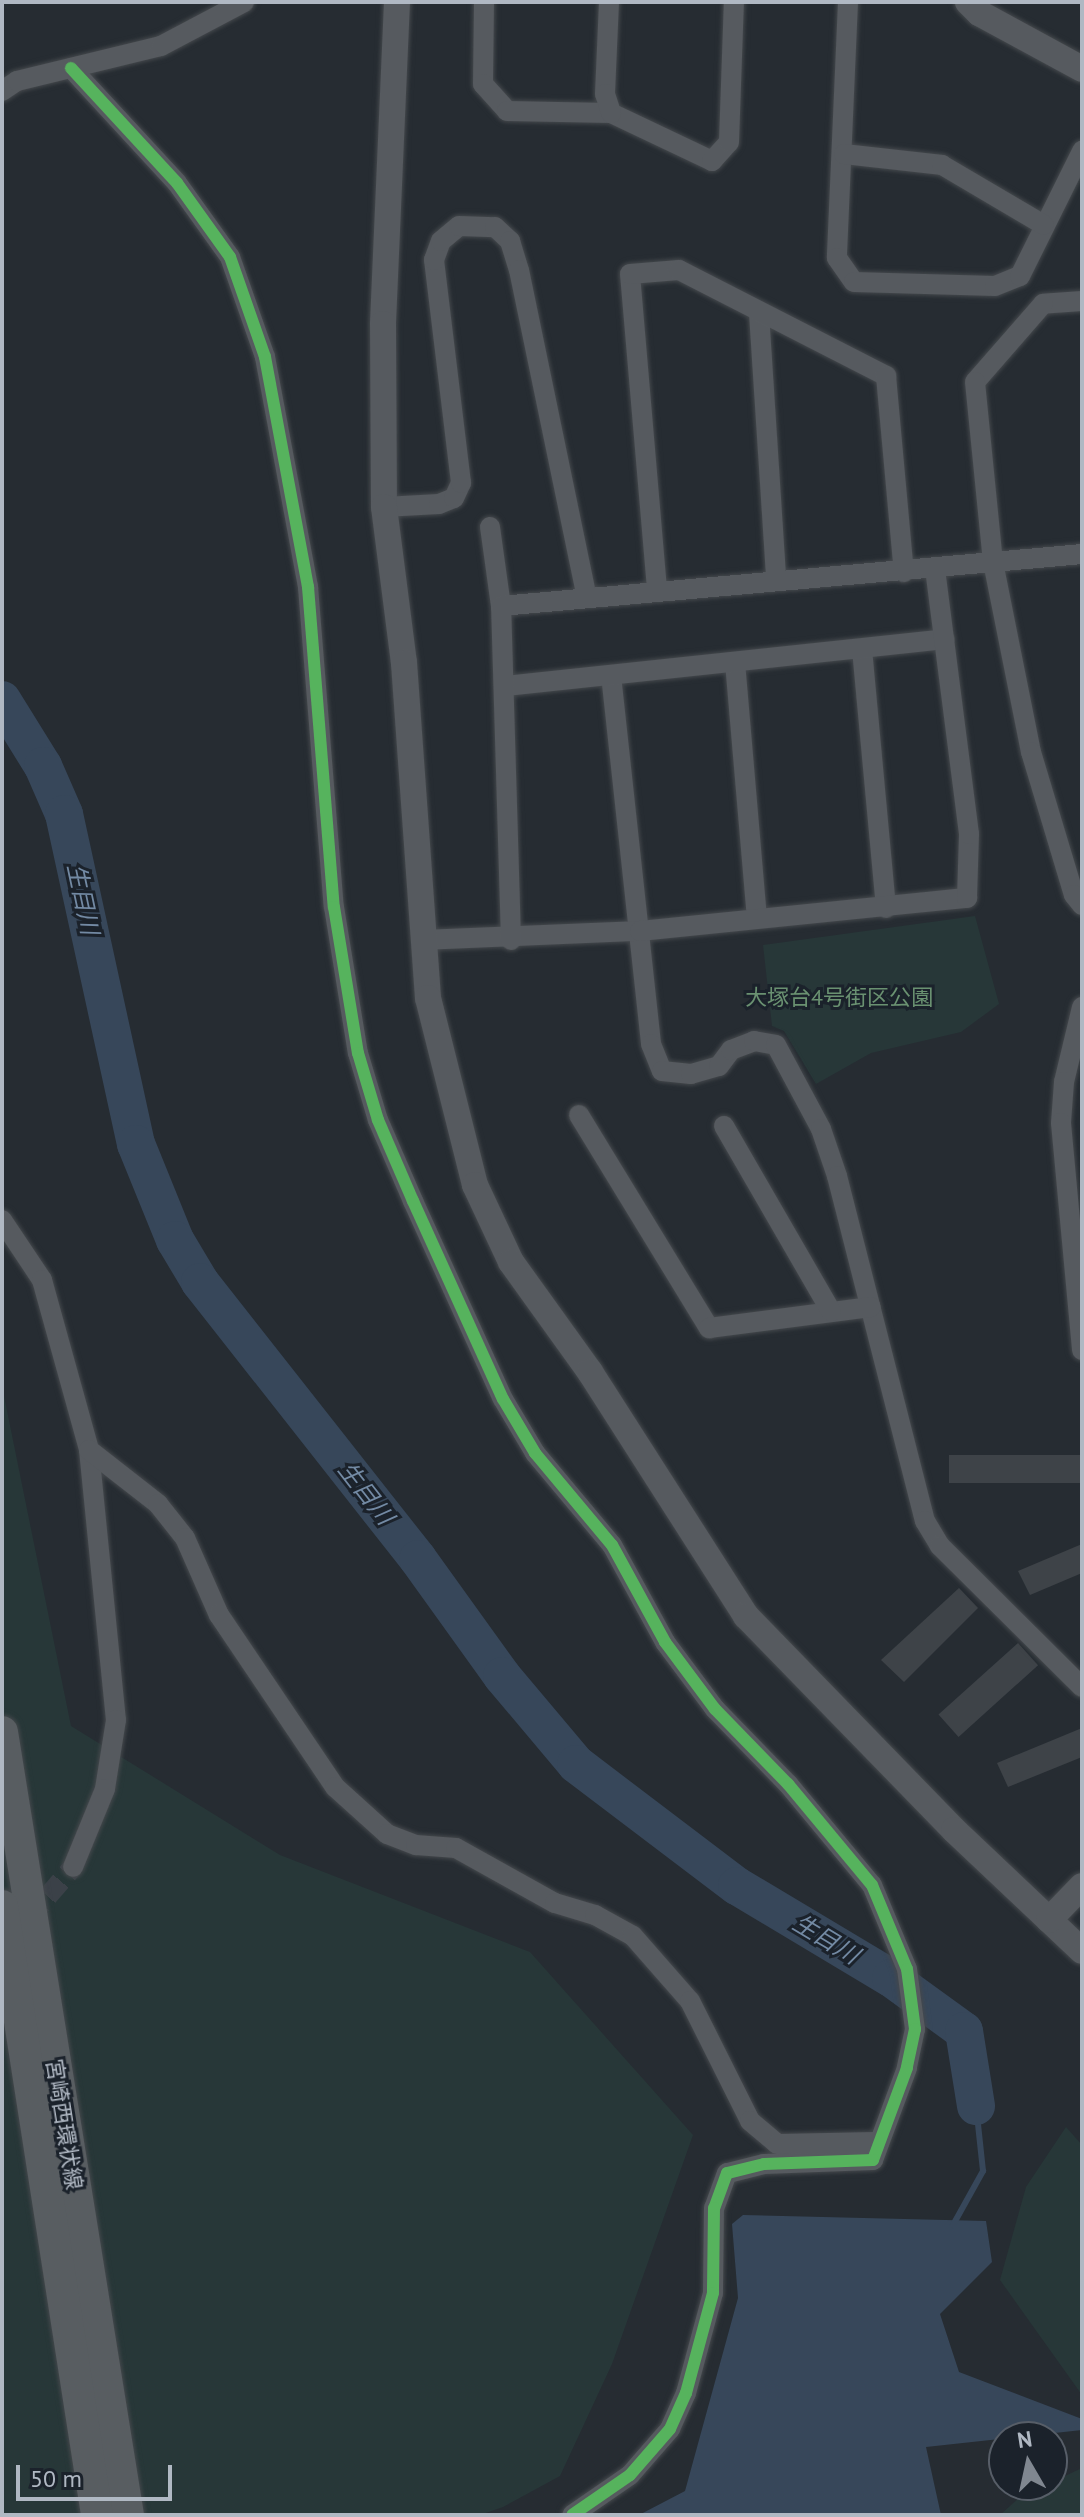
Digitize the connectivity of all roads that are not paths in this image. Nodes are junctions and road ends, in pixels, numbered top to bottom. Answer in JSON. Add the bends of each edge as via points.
{"nodes":[{"id":1,"x":244,"y":2,"type":"edge"},
{"id":2,"x":397,"y":2,"type":"edge"},
{"id":3,"x":484,"y":2,"type":"edge"},
{"id":4,"x":609,"y":2,"type":"edge"},
{"id":5,"x":734,"y":2,"type":"edge"},
{"id":6,"x":848,"y":2,"type":"edge"},
{"id":7,"x":968,"y":2,"type":"edge"},
{"id":8,"x":71,"y":68,"type":"junction"},
{"id":9,"x":1082,"y":69,"type":"edge"},
{"id":10,"x":2,"y":91,"type":"edge"},
{"id":11,"x":611,"y":113,"type":"junction"},
{"id":12,"x":1082,"y":151,"type":"edge"},
{"id":13,"x":844,"y":154,"type":"junction"},
{"id":14,"x":1044,"y":225,"type":"junction"},
{"id":15,"x":1082,"y":301,"type":"edge"},
{"id":16,"x":759,"y":313,"type":"junction"},
{"id":17,"x":384,"y":507,"type":"junction"},
{"id":18,"x":490,"y":527,"type":"dead end"},
{"id":19,"x":1082,"y":554,"type":"edge"},
{"id":20,"x":993,"y":562,"type":"junction"},
{"id":21,"x":935,"y":568,"type":"junction"},
{"id":22,"x":904,"y":572,"type":"junction"},
{"id":23,"x":776,"y":578,"type":"junction"},
{"id":24,"x":657,"y":589,"type":"junction"},
{"id":25,"x":587,"y":598,"type":"junction"},
{"id":26,"x":501,"y":606,"type":"junction"},
{"id":27,"x":944,"y":639,"type":"junction"},
{"id":28,"x":862,"y":649,"type":"junction"},
{"id":29,"x":735,"y":662,"type":"junction"},
{"id":30,"x":611,"y":675,"type":"junction"},
{"id":31,"x":506,"y":686,"type":"junction"},
{"id":32,"x":1082,"y":905,"type":"edge"},
{"id":33,"x":886,"y":908,"type":"junction"},
{"id":34,"x":757,"y":917,"type":"junction"},
{"id":35,"x":640,"y":931,"type":"junction"},
{"id":36,"x":422,"y":940,"type":"junction"},
{"id":37,"x":511,"y":940,"type":"junction"},
{"id":38,"x":1082,"y":1007,"type":"edge"},
{"id":39,"x":579,"y":1115,"type":"dead end"},
{"id":40,"x":724,"y":1126,"type":"dead end"},
{"id":41,"x":2,"y":1220,"type":"edge"},
{"id":42,"x":871,"y":1307,"type":"junction"},
{"id":43,"x":831,"y":1311,"type":"junction"},
{"id":44,"x":1082,"y":1350,"type":"edge"},
{"id":45,"x":89,"y":1450,"type":"junction"},
{"id":46,"x":1082,"y":1687,"type":"edge"},
{"id":47,"x":2,"y":1732,"type":"edge"},
{"id":48,"x":73,"y":1867,"type":"tunnel mouth"},
{"id":49,"x":1082,"y":1886,"type":"edge"},
{"id":50,"x":2,"y":1906,"type":"edge"},
{"id":51,"x":1049,"y":1920,"type":"junction"},
{"id":52,"x":1082,"y":1951,"type":"edge"},
{"id":53,"x":878,"y":2142,"type":"junction"},
{"id":54,"x":97,"y":2515,"type":"edge"},
{"id":55,"x":128,"y":2515,"type":"edge"},
{"id":56,"x":572,"y":2515,"type":"edge"}],
"edges":[{"from":1,"to":8,"type":"street","via":[[161,46]]},
{"from":2,"to":17,"type":"street","via":[[383,324]]},
{"from":3,"to":11,"type":"street","via":[[483,84],[507,111]]},
{"from":4,"to":11,"type":"street","via":[[605,94]]},
{"from":5,"to":11,"type":"street","via":[[729,142],[712,161]]},
{"from":6,"to":13,"type":"street"},
{"from":7,"to":9,"type":"street"},
{"from":8,"to":10,"type":"street","via":[[17,81]]},
{"from":8,"to":53,"type":"street","via":[[177,183],[230,257],[265,357],[308,587],[334,907],[358,1053],[378,1120],[503,1399],[535,1453],[612,1545],[665,1642],[715,1709],[788,1784],[872,1885],[892,1924],[907,1969],[915,2029],[907,2068]]},
{"from":12,"to":14,"type":"street"},
{"from":13,"to":14,"type":"street","via":[[942,165]]},
{"from":13,"to":14,"type":"street","via":[[837,258],[854,282],[995,286],[1020,276]]},
{"from":15,"to":20,"type":"street","via":[[1043,304],[975,382]]},
{"from":16,"to":22,"type":"street","via":[[886,376]]},
{"from":16,"to":23,"type":"street"},
{"from":16,"to":24,"type":"street","via":[[679,270],[630,274]]},
{"from":17,"to":25,"type":"street","via":[[439,504],[454,498],[461,483],[434,260],[441,241],[459,226],[495,227],[510,241],[519,270]]},
{"from":17,"to":36,"type":"street","via":[[404,663]]},
{"from":18,"to":26,"type":"street"},
{"from":19,"to":20,"type":"street"},
{"from":20,"to":21,"type":"street"},
{"from":20,"to":32,"type":"street","via":[[1031,752],[1074,895]]},
{"from":21,"to":22,"type":"street"},
{"from":21,"to":27,"type":"street"},
{"from":22,"to":23,"type":"street"},
{"from":23,"to":24,"type":"street"},
{"from":24,"to":25,"type":"street"},
{"from":25,"to":26,"type":"street"},
{"from":26,"to":31,"type":"street"},
{"from":27,"to":28,"type":"street"},
{"from":27,"to":33,"type":"street","via":[[969,834],[967,898]]},
{"from":28,"to":29,"type":"street"},
{"from":28,"to":33,"type":"street"},
{"from":29,"to":30,"type":"street"},
{"from":29,"to":34,"type":"street"},
{"from":30,"to":31,"type":"street"},
{"from":30,"to":35,"type":"street"},
{"from":31,"to":37,"type":"street"},
{"from":33,"to":34,"type":"street"},
{"from":34,"to":35,"type":"street"},
{"from":35,"to":37,"type":"street"},
{"from":35,"to":42,"type":"street","via":[[651,1044],[662,1071],[691,1074],[719,1066],[731,1050],[754,1041],[776,1045],[798,1080],[837,1176]]},
{"from":36,"to":37,"type":"street"},
{"from":36,"to":51,"type":"street","via":[[428,998],[456,1122],[475,1185],[511,1262],[590,1372],[746,1616]]},
{"from":38,"to":44,"type":"street","via":[[1061,1123]]},
{"from":39,"to":43,"type":"street","via":[[709,1328]]},
{"from":40,"to":43,"type":"street"},
{"from":41,"to":45,"type":"street","via":[[42,1280]]},
{"from":42,"to":43,"type":"street"},
{"from":42,"to":46,"type":"street","via":[[925,1521],[940,1546]]},
{"from":45,"to":48,"type":"street","via":[[116,1720],[105,1789]]},
{"from":45,"to":53,"type":"street","via":[[158,1504],[185,1538],[219,1615],[335,1787],[387,1834],[416,1845],[456,1848],[555,1903],[595,1915],[633,1936],[690,2001],[750,2121],[777,2144]]},
{"from":47,"to":55,"type":"main road","name":"宮崎西環状線"},
{"from":49,"to":51,"type":"street"},
{"from":50,"to":54,"type":"main road","name":"宮崎西環状線"},
{"from":51,"to":52,"type":"street"},
{"from":53,"to":56,"type":"street","via":[[873,2160],[764,2164],[727,2173],[714,2208],[713,2293],[686,2393],[670,2429],[630,2475]]}]}
